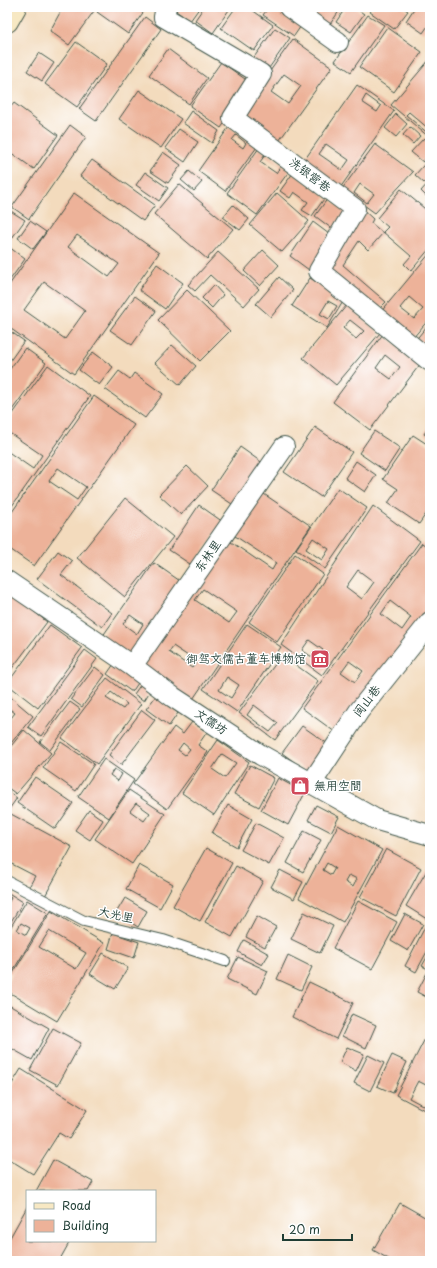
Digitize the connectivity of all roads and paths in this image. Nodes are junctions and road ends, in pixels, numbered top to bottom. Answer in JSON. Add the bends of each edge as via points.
{"nodes":[{"id":1,"x":16,"y":7,"type":"edge"},
{"id":2,"x":166,"y":7,"type":"edge"},
{"id":3,"x":289,"y":7,"type":"edge"},
{"id":4,"x":7,"y":21,"type":"edge"},
{"id":5,"x":338,"y":42,"type":"dead end"},
{"id":6,"x":430,"y":361,"type":"edge"},
{"id":7,"x":284,"y":447,"type":"dead end"},
{"id":8,"x":7,"y":581,"type":"edge"},
{"id":9,"x":430,"y":622,"type":"edge"},
{"id":10,"x":132,"y":666,"type":"junction"},
{"id":11,"x":310,"y":784,"type":"junction"},
{"id":12,"x":430,"y":836,"type":"edge"},
{"id":13,"x":7,"y":881,"type":"edge"},
{"id":14,"x":225,"y":961,"type":"dead end"}],
"edges":[{"from":1,"to":4,"type":"street"},
{"from":2,"to":6,"type":"street","name":"洗银营巷","via":[[164,17],[261,74],[233,118],[355,209],[319,271]]},
{"from":3,"to":5,"type":"street"},
{"from":7,"to":10,"type":"street","name":"东林里"},
{"from":8,"to":10,"type":"street","name":"文儒坊"},
{"from":9,"to":11,"type":"street","name":"闽山巷","via":[[359,711]]},
{"from":10,"to":11,"type":"street","name":"文儒坊","via":[[173,697]]},
{"from":11,"to":12,"type":"street","name":"文儒坊","via":[[377,820]]},
{"from":13,"to":14,"type":"lane","name":"大光里","via":[[84,921],[163,940]]}]}
